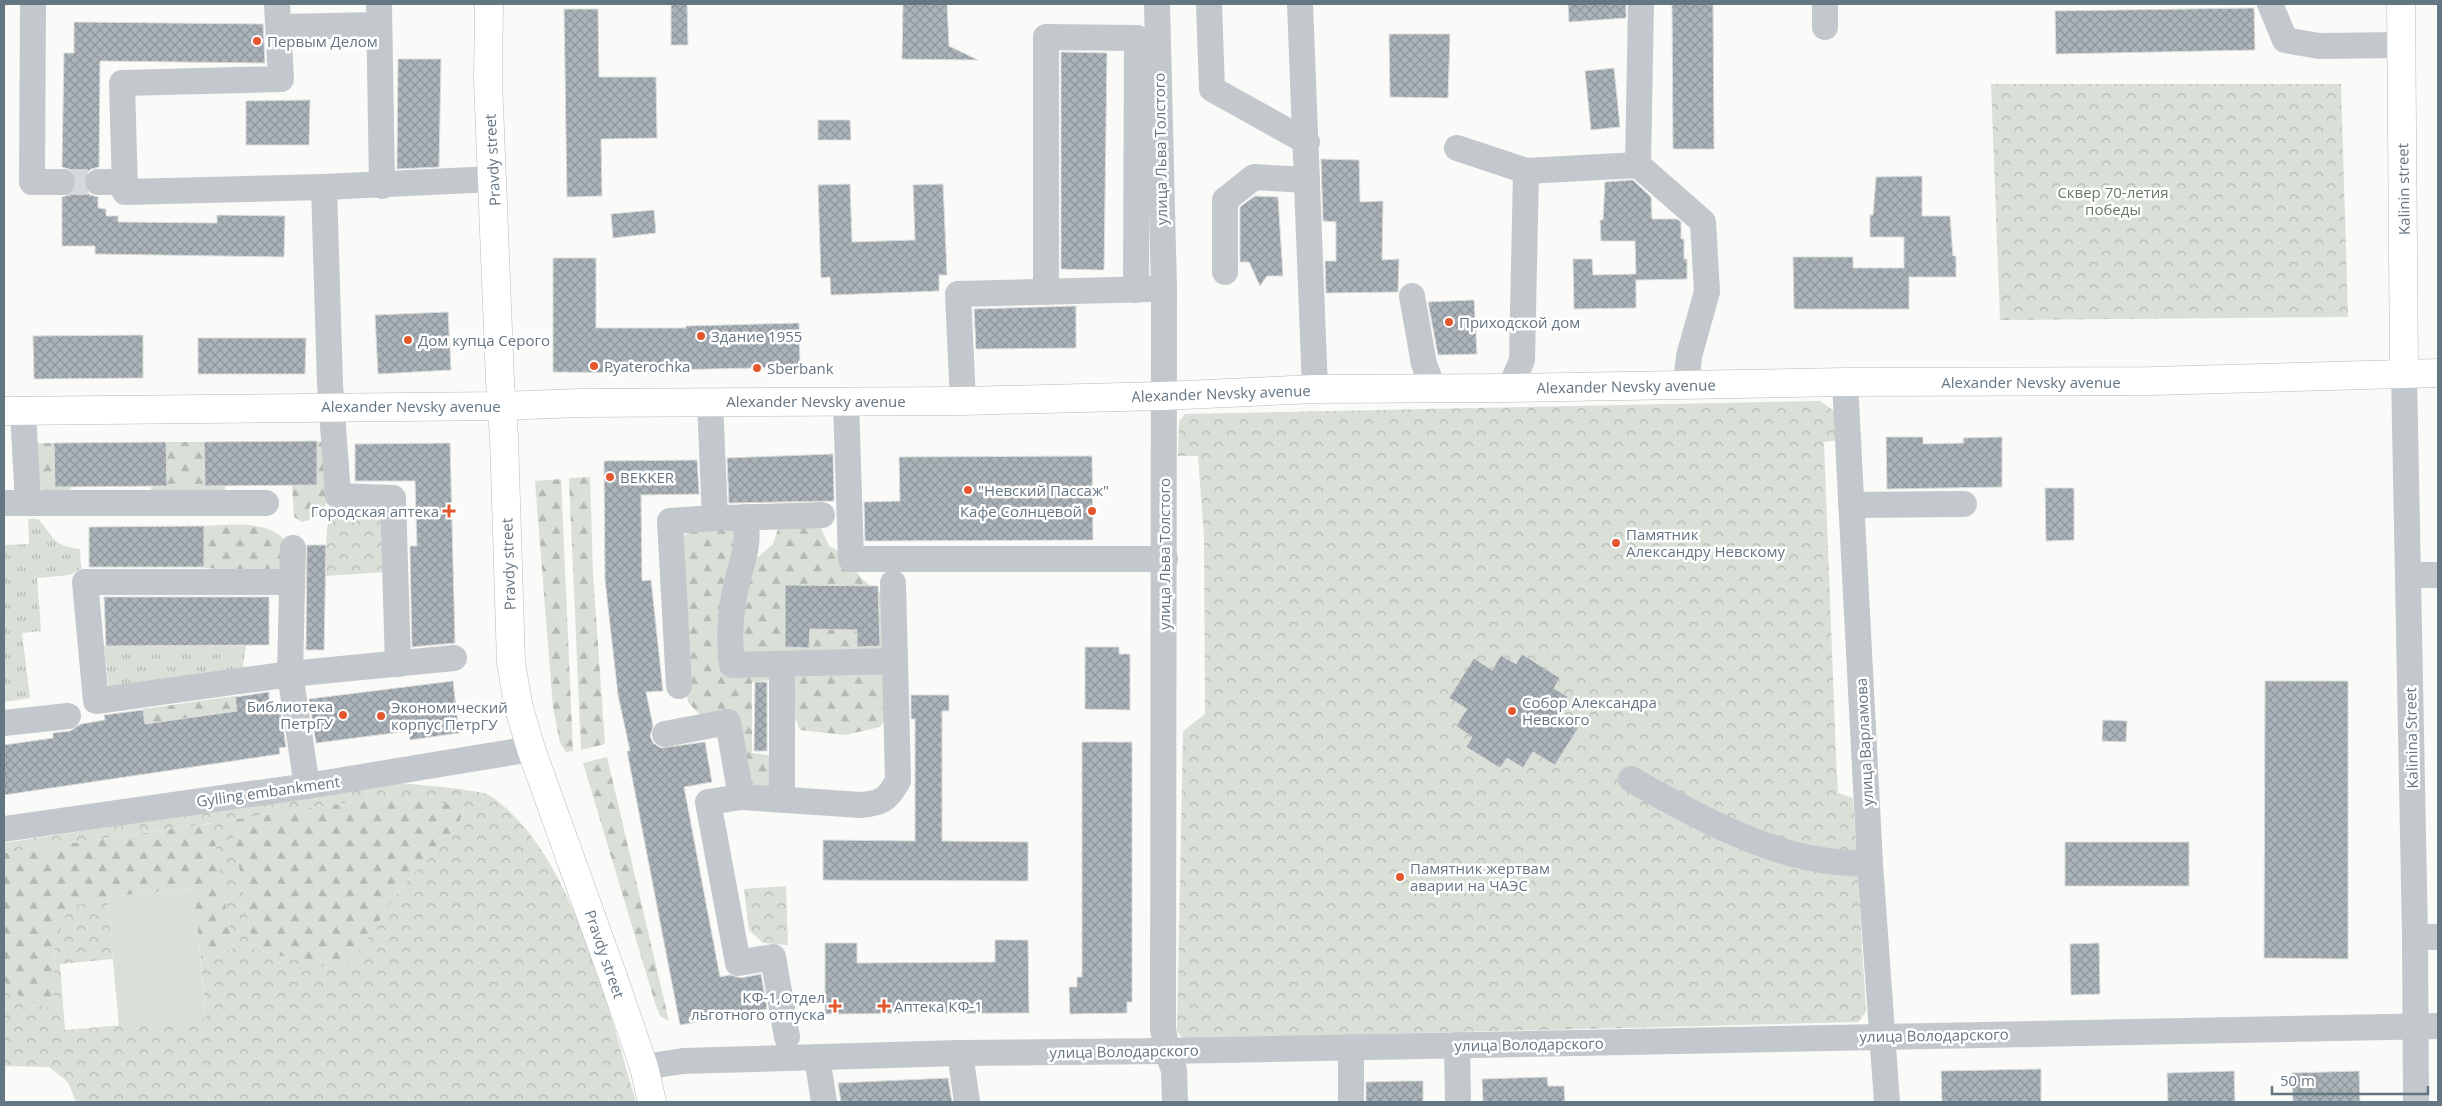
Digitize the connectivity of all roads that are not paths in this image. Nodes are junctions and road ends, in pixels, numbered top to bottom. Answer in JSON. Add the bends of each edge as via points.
{"nodes":[{"id":1,"x":33,"y":4,"type":"edge"},
{"id":2,"x":489,"y":4,"type":"edge"},
{"id":3,"x":1157,"y":4,"type":"edge"},
{"id":4,"x":1210,"y":4,"type":"edge"},
{"id":5,"x":1300,"y":4,"type":"edge"},
{"id":6,"x":1641,"y":4,"type":"edge"},
{"id":7,"x":2270,"y":4,"type":"edge"},
{"id":8,"x":2401,"y":4,"type":"edge"},
{"id":9,"x":379,"y":14,"type":"edge"},
{"id":10,"x":278,"y":15,"type":"edge"},
{"id":11,"x":2401,"y":45,"type":"junction"},
{"id":12,"x":1307,"y":142,"type":"junction"},
{"id":13,"x":1457,"y":148,"type":"dead end"},
{"id":14,"x":1638,"y":165,"type":"junction"},
{"id":15,"x":1526,"y":171,"type":"junction"},
{"id":16,"x":493,"y":179,"type":"junction"},
{"id":17,"x":1307,"y":180,"type":"junction"},
{"id":18,"x":62,"y":182,"type":"tunnel mouth"},
{"id":19,"x":98,"y":182,"type":"tunnel mouth"},
{"id":20,"x":125,"y":182,"type":"junction"},
{"id":21,"x":382,"y":186,"type":"junction"},
{"id":22,"x":324,"y":187,"type":"junction"},
{"id":23,"x":1225,"y":272,"type":"dead end"},
{"id":24,"x":1164,"y":289,"type":"junction"},
{"id":25,"x":1136,"y":290,"type":"junction"},
{"id":26,"x":1046,"y":292,"type":"junction"},
{"id":27,"x":1412,"y":296,"type":"dead end"},
{"id":28,"x":2438,"y":373,"type":"edge"},
{"id":29,"x":2404,"y":374,"type":"junction"},
{"id":30,"x":1844,"y":382,"type":"junction"},
{"id":31,"x":1686,"y":385,"type":"junction"},
{"id":32,"x":1433,"y":388,"type":"junction"},
{"id":33,"x":1510,"y":388,"type":"junction"},
{"id":34,"x":1315,"y":389,"type":"junction"},
{"id":35,"x":1162,"y":396,"type":"junction"},
{"id":36,"x":963,"y":400,"type":"junction"},
{"id":37,"x":846,"y":401,"type":"junction"},
{"id":38,"x":710,"y":402,"type":"junction"},
{"id":39,"x":501,"y":406,"type":"junction"},
{"id":40,"x":332,"y":407,"type":"junction"},
{"id":41,"x":14,"y":411,"type":"edge"},
{"id":42,"x":266,"y":502,"type":"dead end"},
{"id":43,"x":16,"y":503,"type":"edge"},
{"id":44,"x":1964,"y":504,"type":"dead end"},
{"id":45,"x":1852,"y":505,"type":"junction"},
{"id":46,"x":822,"y":515,"type":"dead end"},
{"id":47,"x":745,"y":517,"type":"junction"},
{"id":48,"x":715,"y":518,"type":"junction"},
{"id":49,"x":292,"y":548,"type":"dead end"},
{"id":50,"x":1165,"y":559,"type":"junction"},
{"id":51,"x":2408,"y":575,"type":"junction"},
{"id":52,"x":2438,"y":575,"type":"edge"},
{"id":53,"x":292,"y":582,"type":"junction"},
{"id":54,"x":894,"y":583,"type":"dead end"},
{"id":55,"x":454,"y":658,"type":"dead end"},
{"id":56,"x":895,"y":661,"type":"junction"},
{"id":57,"x":398,"y":664,"type":"junction"},
{"id":58,"x":782,"y":666,"type":"junction"},
{"id":59,"x":290,"y":674,"type":"junction"},
{"id":60,"x":679,"y":686,"type":"dead end"},
{"id":61,"x":68,"y":716,"type":"dead end"},
{"id":62,"x":4,"y":723,"type":"edge"},
{"id":63,"x":665,"y":734,"type":"dead end"},
{"id":64,"x":531,"y":749,"type":"junction"},
{"id":65,"x":1631,"y":779,"type":"dead end"},
{"id":66,"x":307,"y":786,"type":"junction"},
{"id":67,"x":741,"y":797,"type":"junction"},
{"id":68,"x":782,"y":800,"type":"junction"},
{"id":69,"x":4,"y":828,"type":"edge"},
{"id":70,"x":1870,"y":864,"type":"junction"},
{"id":71,"x":2427,"y":937,"type":"edge"},
{"id":72,"x":2426,"y":1026,"type":"edge"},
{"id":73,"x":1881,"y":1035,"type":"junction"},
{"id":74,"x":788,"y":1037,"type":"dead end"},
{"id":75,"x":1457,"y":1045,"type":"junction"},
{"id":76,"x":1351,"y":1047,"type":"junction"},
{"id":77,"x":1166,"y":1051,"type":"junction"},
{"id":78,"x":960,"y":1053,"type":"junction"},
{"id":79,"x":817,"y":1058,"type":"junction"},
{"id":80,"x":644,"y":1067,"type":"junction"},
{"id":81,"x":652,"y":1102,"type":"edge"},
{"id":82,"x":824,"y":1102,"type":"edge"},
{"id":83,"x":967,"y":1102,"type":"edge"},
{"id":84,"x":1175,"y":1102,"type":"edge"},
{"id":85,"x":1351,"y":1102,"type":"edge"},
{"id":86,"x":1458,"y":1102,"type":"edge"},
{"id":87,"x":1886,"y":1102,"type":"edge"},
{"id":88,"x":2416,"y":1102,"type":"edge"}],
"edges":[{"from":1,"to":18,"type":"street","via":[[32,182]]},
{"from":2,"to":16,"type":"main road","name":"Pravdy street","via":[[488,80]]},
{"from":3,"to":24,"type":"street","name":"улица Льва Толстого"},
{"from":4,"to":12,"type":"street","via":[[1212,89]]},
{"from":5,"to":12,"type":"street"},
{"from":6,"to":14,"type":"street"},
{"from":7,"to":11,"type":"street","via":[[2285,40],[2319,46]]},
{"from":8,"to":11,"type":"main road","name":"Kalinin street"},
{"from":9,"to":10,"type":"street"},
{"from":9,"to":21,"type":"street"},
{"from":10,"to":20,"type":"street","via":[[281,79],[122,83]]},
{"from":11,"to":29,"type":"main road","name":"Kalinin street"},
{"from":12,"to":17,"type":"street"},
{"from":13,"to":15,"type":"street"},
{"from":14,"to":15,"type":"street"},
{"from":14,"to":31,"type":"street","via":[[1703,222],[1707,292],[1689,356]]},
{"from":15,"to":33,"type":"street","via":[[1522,360]]},
{"from":16,"to":21,"type":"street"},
{"from":16,"to":39,"type":"main road","name":"Pravdy street"},
{"from":17,"to":23,"type":"street","via":[[1254,177],[1225,200]]},
{"from":17,"to":34,"type":"street"},
{"from":19,"to":20,"type":"street"},
{"from":20,"to":22,"type":"street","via":[[125,192]]},
{"from":21,"to":22,"type":"street"},
{"from":22,"to":40,"type":"street"},
{"from":24,"to":25,"type":"street"},
{"from":24,"to":35,"type":"street","name":"улица Льва Толстого"},
{"from":25,"to":26,"type":"street"},
{"from":25,"to":26,"type":"street","via":[[1137,38],[1046,37]]},
{"from":26,"to":36,"type":"street","via":[[958,294]]},
{"from":27,"to":32,"type":"street","via":[[1424,364]]},
{"from":28,"to":29,"type":"main road","name":"Alexander Nevsky avenue"},
{"from":29,"to":30,"type":"main road","name":"Alexander Nevsky avenue","via":[[2152,381]]},
{"from":29,"to":51,"type":"street","name":"Kalinina Street"},
{"from":30,"to":31,"type":"main road","name":"Alexander Nevsky avenue"},
{"from":30,"to":45,"type":"street","name":"улица Варламова"},
{"from":31,"to":33,"type":"main road","name":"Alexander Nevsky avenue"},
{"from":32,"to":33,"type":"main road","name":"Alexander Nevsky avenue"},
{"from":32,"to":34,"type":"main road","name":"Alexander Nevsky avenue"},
{"from":34,"to":35,"type":"main road","name":"Alexander Nevsky avenue"},
{"from":35,"to":36,"type":"main road","name":"Alexander Nevsky avenue"},
{"from":35,"to":50,"type":"street","name":"улица Льва Толстого"},
{"from":36,"to":37,"type":"main road","name":"Alexander Nevsky avenue"},
{"from":37,"to":38,"type":"main road","name":"Alexander Nevsky avenue"},
{"from":37,"to":50,"type":"street","via":[[851,559]]},
{"from":38,"to":39,"type":"main road","name":"Alexander Nevsky avenue"},
{"from":38,"to":48,"type":"street"},
{"from":39,"to":40,"type":"main road","name":"Alexander Nevsky avenue"},
{"from":39,"to":64,"type":"main road","name":"Pravdy street","via":[[512,663],[518,708]]},
{"from":40,"to":41,"type":"main road","name":"Alexander Nevsky avenue"},
{"from":40,"to":57,"type":"street","via":[[338,496],[393,498]]},
{"from":41,"to":43,"type":"street"},
{"from":42,"to":43,"type":"street"},
{"from":44,"to":45,"type":"street"},
{"from":45,"to":70,"type":"street","name":"улица Варламова"},
{"from":46,"to":47,"type":"street"},
{"from":47,"to":48,"type":"street"},
{"from":47,"to":58,"type":"street","via":[[748,533],[746,554],[734,596],[730,628],[732,665]]},
{"from":48,"to":60,"type":"street","via":[[670,521]]},
{"from":49,"to":53,"type":"street"},
{"from":50,"to":77,"type":"street","name":"улица Льва Толстого","via":[[1163,1029]]},
{"from":51,"to":52,"type":"street"},
{"from":51,"to":71,"type":"street","name":"Kalinina Street"},
{"from":53,"to":59,"type":"street"},
{"from":53,"to":59,"type":"street","via":[[85,582],[96,701]]},
{"from":54,"to":56,"type":"street"},
{"from":55,"to":57,"type":"street"},
{"from":56,"to":58,"type":"street"},
{"from":56,"to":68,"type":"street","via":[[898,781],[891,794],[880,803],[860,805]]},
{"from":57,"to":59,"type":"street"},
{"from":58,"to":68,"type":"street"},
{"from":59,"to":66,"type":"street"},
{"from":61,"to":62,"type":"street"},
{"from":63,"to":67,"type":"street","via":[[728,722]]},
{"from":64,"to":66,"type":"street","name":"Gylling embankment"},
{"from":64,"to":80,"type":"main road","name":"Pravdy street"},
{"from":65,"to":70,"type":"street","via":[[1710,821],[1766,844],[1815,859]]},
{"from":66,"to":69,"type":"street","name":"Gylling embankment"},
{"from":67,"to":68,"type":"street"},
{"from":67,"to":74,"type":"street","via":[[708,802],[738,963],[773,957]]},
{"from":70,"to":73,"type":"street","name":"улица Варламова"},
{"from":71,"to":72,"type":"street","name":"Kalinina Street"},
{"from":72,"to":73,"type":"street","name":"улица Володарского"},
{"from":72,"to":88,"type":"street","name":"Kalinina Street"},
{"from":73,"to":75,"type":"street","name":"улица Володарского"},
{"from":73,"to":87,"type":"street","name":"улица Варламова","via":[[1886,1064]]},
{"from":75,"to":76,"type":"street","name":"улица Володарского"},
{"from":75,"to":86,"type":"street"},
{"from":76,"to":77,"type":"street","name":"улица Володарского"},
{"from":76,"to":85,"type":"street"},
{"from":77,"to":78,"type":"street","name":"улица Володарского"},
{"from":77,"to":84,"type":"street","name":"улица Льва Толстого","via":[[1174,1070]]},
{"from":78,"to":79,"type":"street","name":"улица Володарского"},
{"from":78,"to":83,"type":"street"},
{"from":79,"to":80,"type":"street","name":"улица Володарского","via":[[683,1061]]},
{"from":79,"to":82,"type":"street"},
{"from":80,"to":81,"type":"main road","name":"Pravdy street"}]}
